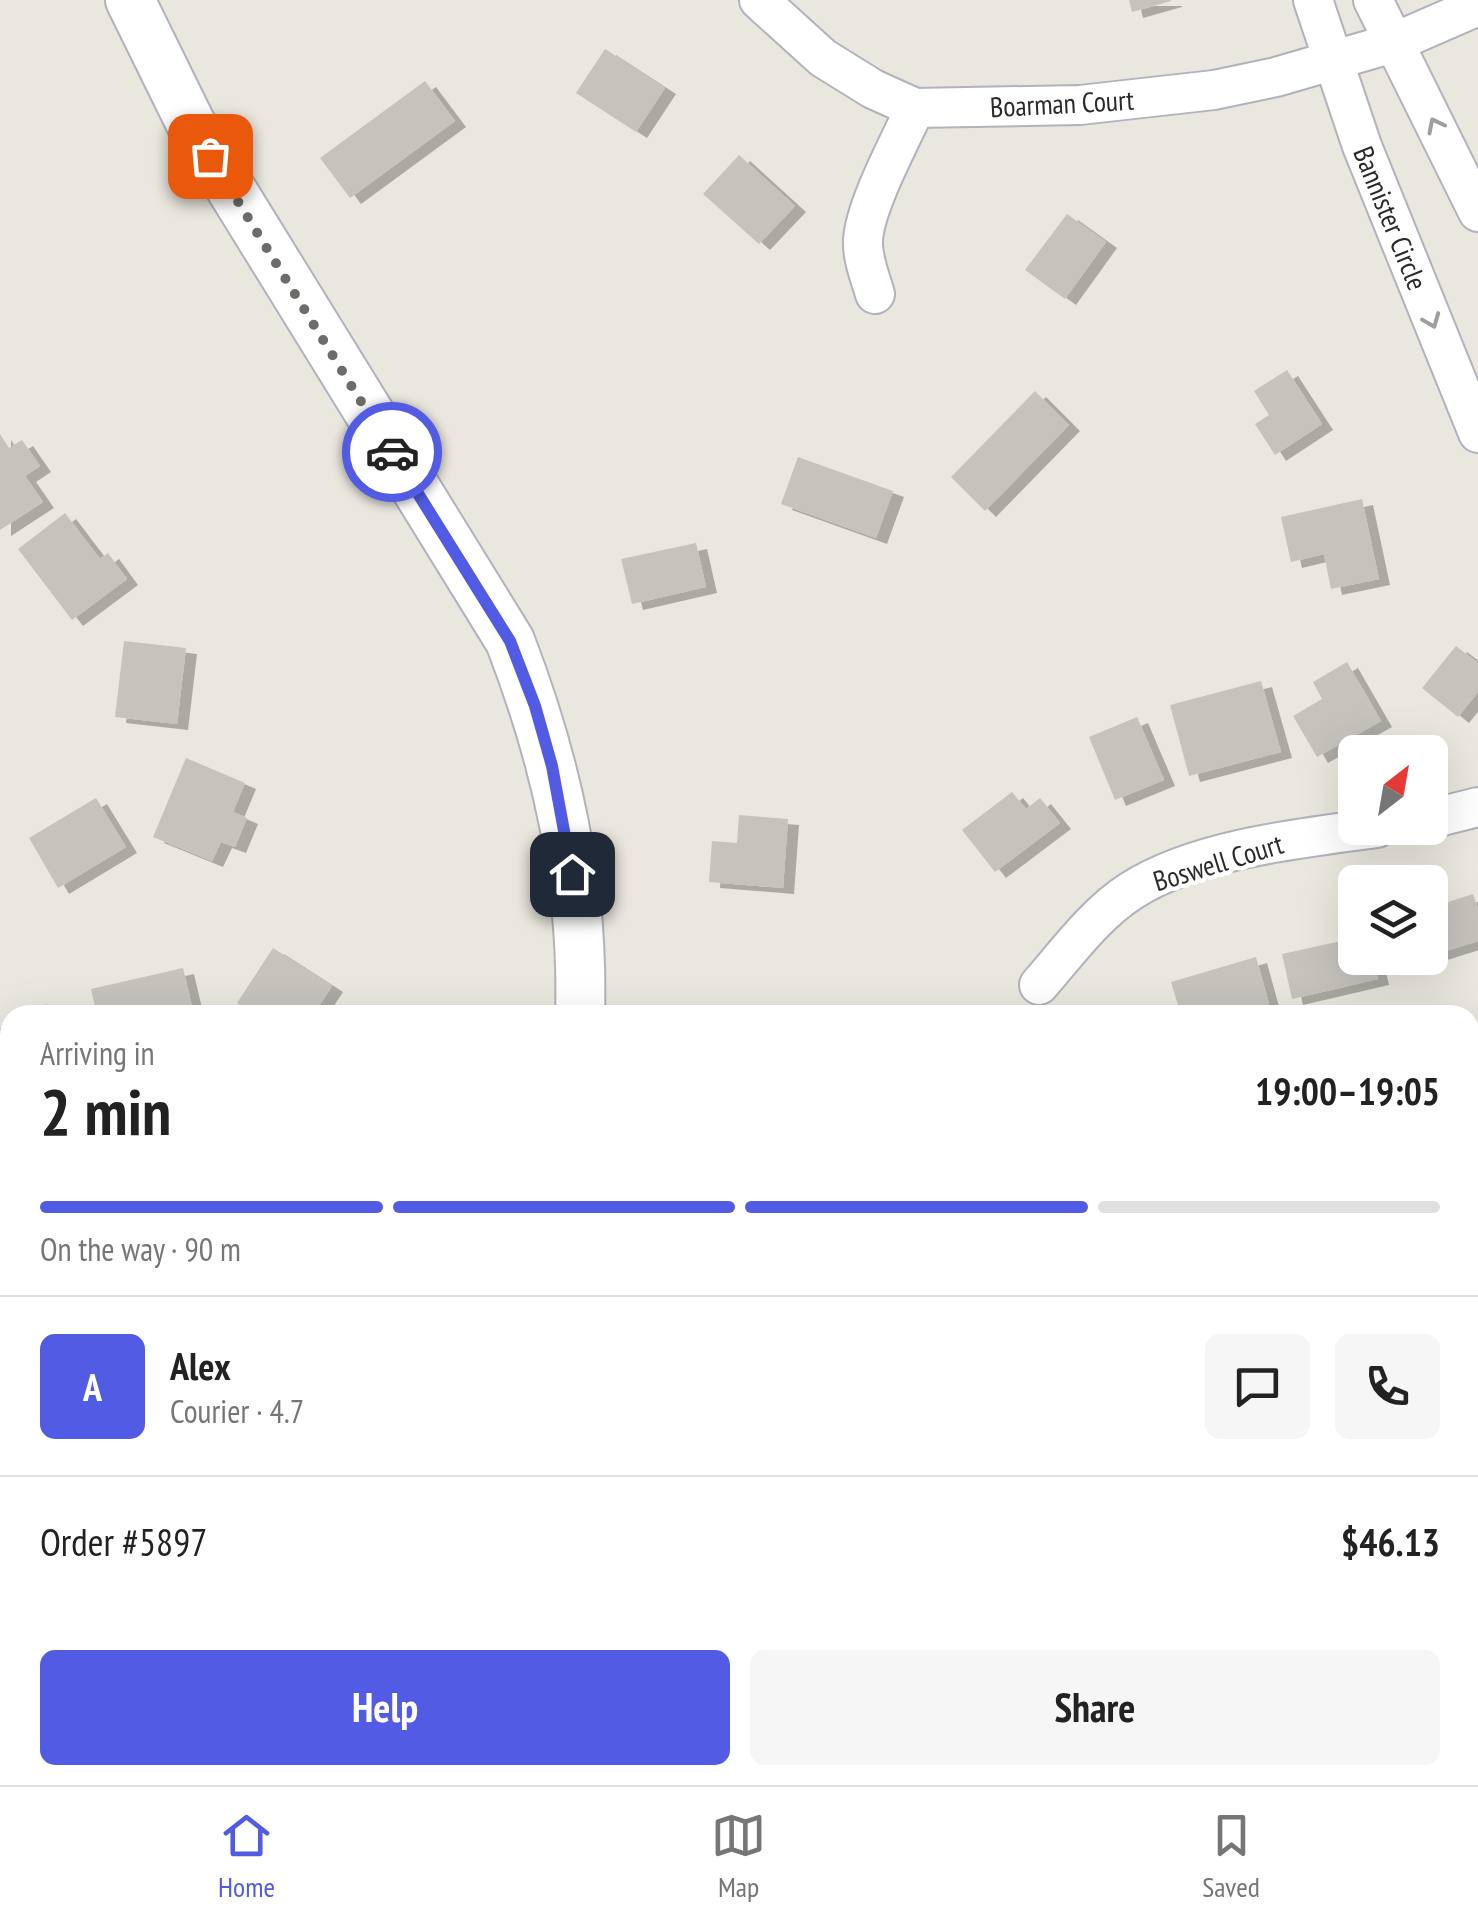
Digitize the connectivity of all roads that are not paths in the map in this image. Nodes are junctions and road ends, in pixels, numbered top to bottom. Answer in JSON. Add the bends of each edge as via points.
{"nodes":[{"id":1,"x":130,"y":0,"type":"edge"},
{"id":2,"x":759,"y":0,"type":"edge"},
{"id":3,"x":1312,"y":0,"type":"edge"},
{"id":4,"x":1372,"y":0,"type":"edge"},
{"id":5,"x":1478,"y":6,"type":"edge"},
{"id":6,"x":1393,"y":43,"type":"junction"},
{"id":7,"x":1333,"y":59,"type":"junction"},
{"id":8,"x":914,"y":108,"type":"junction"},
{"id":9,"x":1478,"y":212,"type":"edge"},
{"id":10,"x":874,"y":294,"type":"dead end"},
{"id":11,"x":1478,"y":433,"type":"edge"},
{"id":12,"x":1478,"y":806,"type":"edge"},
{"id":13,"x":1448,"y":814,"type":"edge"},
{"id":14,"x":1338,"y":833,"type":"edge"},
{"id":15,"x":1039,"y":985,"type":"dead end"},
{"id":16,"x":580,"y":1005,"type":"edge"}],
"edges":[{"from":1,"to":16,"type":"street","via":[[191,124],[510,641],[535,706],[568,836],[582,948]]},
{"from":2,"to":8,"type":"street","name":"Boarman Court","via":[[823,58]]},
{"from":3,"to":7,"type":"street","name":"Bannister Circle"},
{"from":4,"to":6,"type":"street"},
{"from":5,"to":6,"type":"street","name":"Boarman Court"},
{"from":6,"to":7,"type":"street","name":"Boarman Court"},
{"from":9,"to":6,"type":"street","one_way":true},
{"from":7,"to":8,"type":"street","name":"Boarman Court","via":[[1145,99]]},
{"from":7,"to":11,"type":"street","name":"Bannister Circle","one_way":true},
{"from":8,"to":10,"type":"street","via":[[866,222],[863,252]]},
{"from":12,"to":13,"type":"street"},
{"from":14,"to":15,"type":"street","name":"Boswell Court","via":[[1192,864],[1130,891]]}]}
